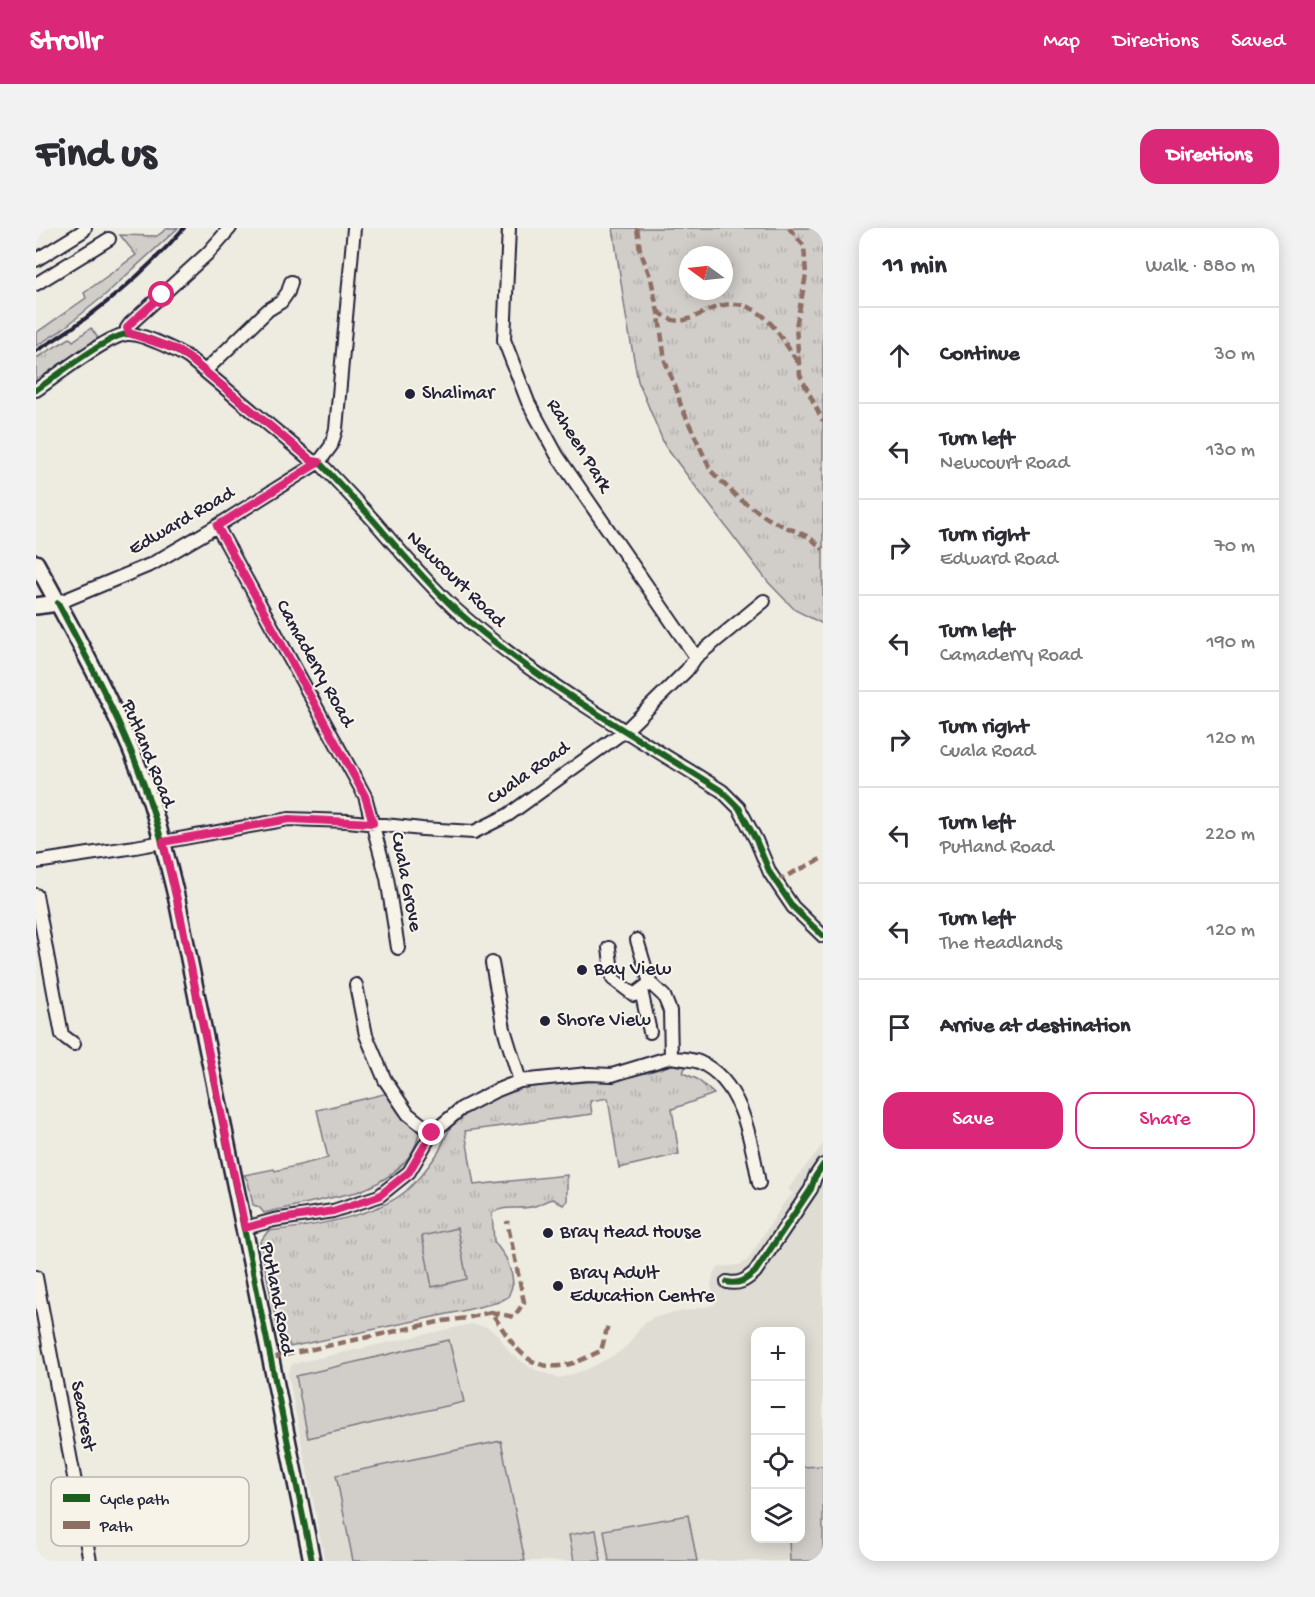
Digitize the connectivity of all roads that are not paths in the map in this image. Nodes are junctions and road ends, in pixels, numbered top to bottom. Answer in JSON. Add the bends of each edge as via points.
{"nodes":[{"id":1,"x":85,"y":228,"type":"edge"},
{"id":2,"x":230,"y":228,"type":"edge"},
{"id":3,"x":354,"y":228,"type":"edge"},
{"id":4,"x":509,"y":228,"type":"edge"},
{"id":5,"x":109,"y":238,"type":"dead end"},
{"id":6,"x":36,"y":260,"type":"edge"},
{"id":7,"x":291,"y":282,"type":"dead end"},
{"id":8,"x":36,"y":284,"type":"edge"},
{"id":9,"x":129,"y":333,"type":"junction"},
{"id":10,"x":205,"y":371,"type":"junction"},
{"id":11,"x":36,"y":390,"type":"edge"},
{"id":12,"x":319,"y":462,"type":"junction"},
{"id":13,"x":217,"y":526,"type":"junction"},
{"id":14,"x":36,"y":563,"type":"edge"},
{"id":15,"x":764,"y":601,"type":"dead end"},
{"id":16,"x":58,"y":603,"type":"junction"},
{"id":17,"x":36,"y":606,"type":"edge"},
{"id":18,"x":696,"y":657,"type":"junction"},
{"id":19,"x":626,"y":730,"type":"junction"},
{"id":20,"x":373,"y":823,"type":"junction"},
{"id":21,"x":163,"y":842,"type":"junction"},
{"id":22,"x":36,"y":862,"type":"edge"},
{"id":23,"x":36,"y":895,"type":"edge"},
{"id":24,"x":823,"y":936,"type":"edge"},
{"id":25,"x":637,"y":940,"type":"dead end"},
{"id":26,"x":398,"y":948,"type":"dead end"},
{"id":27,"x":609,"y":948,"type":"dead end"},
{"id":28,"x":492,"y":963,"type":"dead end"},
{"id":29,"x":356,"y":984,"type":"dead end"},
{"id":30,"x":646,"y":987,"type":"junction"},
{"id":31,"x":650,"y":1032,"type":"dead end"},
{"id":32,"x":74,"y":1044,"type":"dead end"},
{"id":33,"x":671,"y":1057,"type":"junction"},
{"id":34,"x":520,"y":1080,"type":"junction"},
{"id":35,"x":432,"y":1133,"type":"junction"},
{"id":36,"x":823,"y":1165,"type":"edge"},
{"id":37,"x":759,"y":1183,"type":"dead end"},
{"id":38,"x":245,"y":1228,"type":"junction"},
{"id":39,"x":36,"y":1277,"type":"edge"},
{"id":40,"x":727,"y":1282,"type":"dead end"},
{"id":41,"x":74,"y":1477,"type":"edge"},
{"id":42,"x":87,"y":1546,"type":"edge"},
{"id":43,"x":90,"y":1561,"type":"edge"},
{"id":44,"x":312,"y":1561,"type":"edge"}],
"edges":[{"from":1,"to":6,"type":"street"},
{"from":2,"to":9,"type":"street","via":[[130,324]]},
{"from":3,"to":12,"type":"street","via":[[336,429],[331,446]]},
{"from":4,"to":18,"type":"street","name":"Raheen Park","via":[[504,340],[528,402],[558,458]]},
{"from":5,"to":8,"type":"street"},
{"from":7,"to":10,"type":"street","via":[[281,302]]},
{"from":9,"to":10,"type":"street","name":"Newcourt Road","via":[[175,349]]},
{"from":9,"to":11,"type":"street","via":[[103,344]]},
{"from":10,"to":12,"type":"street","name":"Newcourt Road","via":[[312,461]]},
{"from":12,"to":13,"type":"street","name":"Edward Road"},
{"from":12,"to":19,"type":"street","name":"Newcourt Road","via":[[454,608],[532,670]]},
{"from":13,"to":16,"type":"street","name":"Edward Road","via":[[141,569]]},
{"from":13,"to":20,"type":"street","name":"Camaderry Road","via":[[365,796]]},
{"from":14,"to":16,"type":"main road","name":"Putland Road"},
{"from":15,"to":18,"type":"street","name":"Cuala Road"},
{"from":16,"to":17,"type":"main road"},
{"from":16,"to":21,"type":"main road","name":"Putland Road","via":[[131,751]]},
{"from":18,"to":19,"type":"street","name":"Cuala Road"},
{"from":19,"to":20,"type":"street","name":"Cuala Road","via":[[508,816],[474,832]]},
{"from":19,"to":24,"type":"street","name":"Newcourt Road","via":[[722,791],[739,808],[770,873],[793,907]]},
{"from":20,"to":21,"type":"street","name":"Cuala Road","via":[[289,819]]},
{"from":20,"to":26,"type":"street","name":"Cuala Grove"},
{"from":21,"to":22,"type":"street","name":"Cuala Road"},
{"from":21,"to":38,"type":"main road","name":"Putland Road"},
{"from":23,"to":32,"type":"street","via":[[62,1035]]},
{"from":25,"to":30,"type":"street"},
{"from":27,"to":30,"type":"street","via":[[614,979],[634,995]]},
{"from":28,"to":34,"type":"street","via":[[504,1029]]},
{"from":29,"to":35,"type":"street","via":[[366,1035],[385,1080],[408,1114]]},
{"from":30,"to":31,"type":"street"},
{"from":30,"to":33,"type":"street","via":[[664,996],[670,1011]]},
{"from":33,"to":34,"type":"street","via":[[612,1075]]},
{"from":33,"to":37,"type":"street","via":[[698,1062],[716,1074],[734,1096],[748,1124]]},
{"from":34,"to":35,"type":"street","via":[[462,1108]]},
{"from":35,"to":38,"type":"street","via":[[409,1172],[379,1196],[333,1211]]},
{"from":36,"to":40,"type":"street","via":[[755,1272],[738,1283]]},
{"from":38,"to":44,"type":"main road","name":"Putland Road"},
{"from":39,"to":41,"type":"street","name":"Seacrest"},
{"from":42,"to":43,"type":"street","name":"Seacrest"}]}
